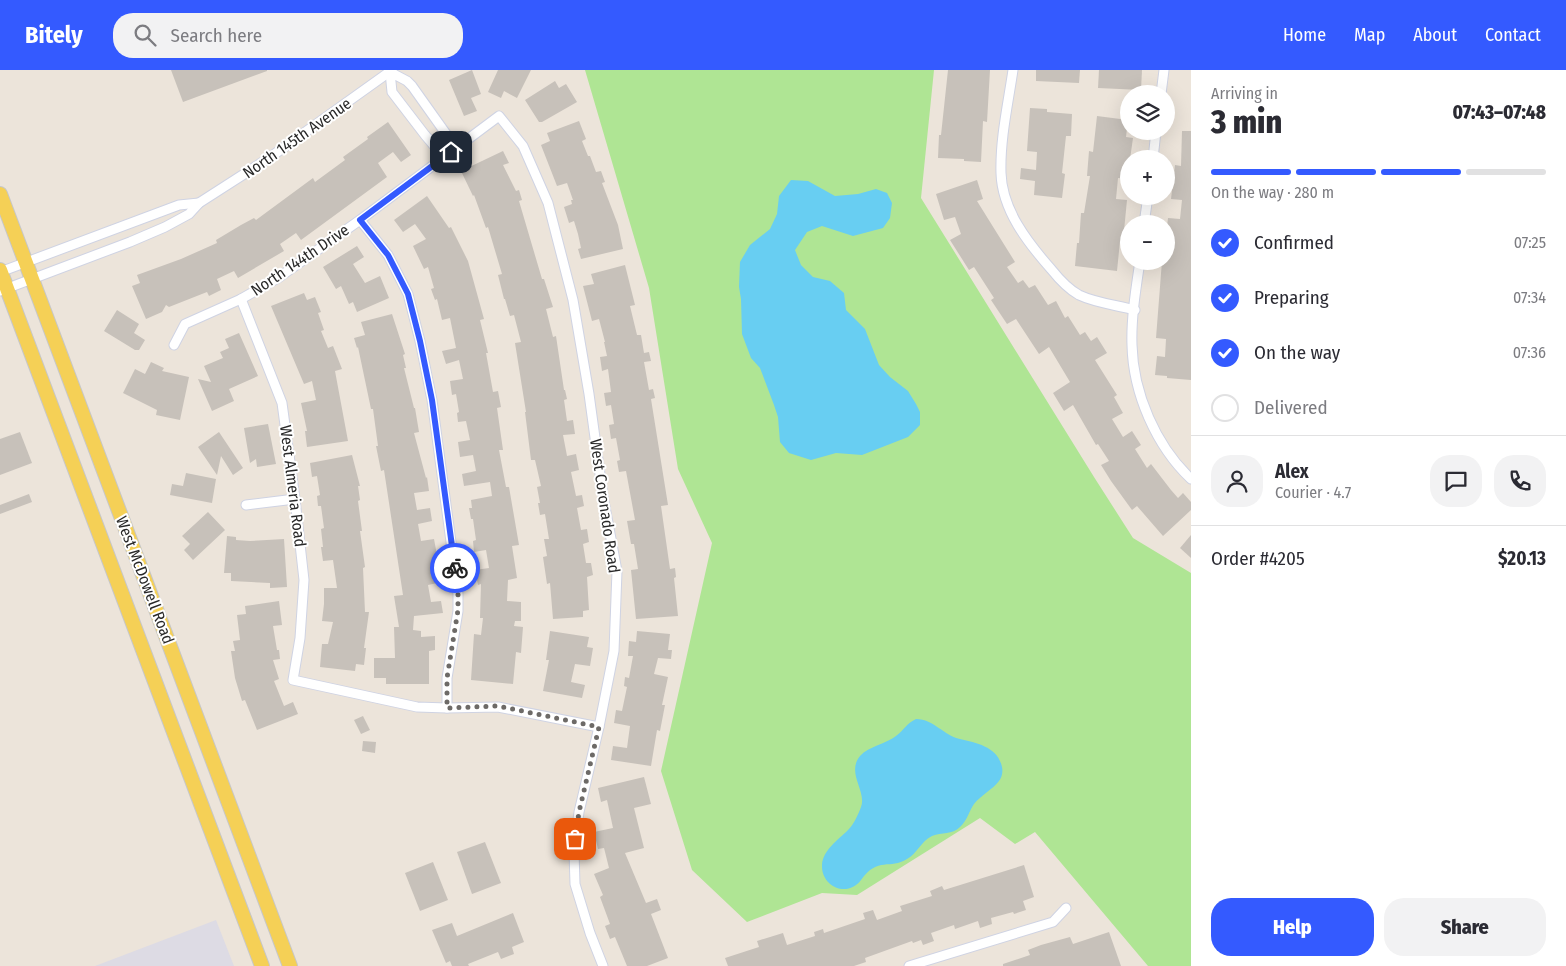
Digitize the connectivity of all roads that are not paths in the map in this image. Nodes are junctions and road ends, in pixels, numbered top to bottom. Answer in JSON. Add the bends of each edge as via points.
{"nodes":[{"id":1,"x":1013,"y":70,"type":"edge"},
{"id":2,"x":1164,"y":70,"type":"edge"},
{"id":3,"x":391,"y":71,"type":"edge"},
{"id":4,"x":1162,"y":85,"type":"edge"},
{"id":5,"x":499,"y":116,"type":"joint"},
{"id":6,"x":451,"y":152,"type":"junction"},
{"id":7,"x":0,"y":194,"type":"edge"},
{"id":8,"x":199,"y":203,"type":"junction"},
{"id":9,"x":360,"y":220,"type":"junction"},
{"id":10,"x":26,"y":262,"type":"junction"},
{"id":11,"x":1139,"y":270,"type":"edge"},
{"id":12,"x":0,"y":271,"type":"edge"},
{"id":13,"x":32,"y":279,"type":"junction"},
{"id":14,"x":3,"y":289,"type":"edge"},
{"id":15,"x":241,"y":300,"type":"junction"},
{"id":16,"x":1135,"y":310,"type":"junction"},
{"id":17,"x":174,"y":344,"type":"dead end"},
{"id":18,"x":1191,"y":479,"type":"edge"},
{"id":19,"x":296,"y":499,"type":"junction"},
{"id":20,"x":246,"y":504,"type":"dead end"},
{"id":21,"x":447,"y":708,"type":"junction"},
{"id":22,"x":599,"y":727,"type":"junction"},
{"id":23,"x":1066,"y":908,"type":"dead end"},
{"id":24,"x":285,"y":965,"type":"edge"},
{"id":25,"x":262,"y":966,"type":"edge"},
{"id":26,"x":603,"y":966,"type":"edge"},
{"id":27,"x":909,"y":966,"type":"edge"}],
"edges":[{"from":1,"to":16,"type":"street","via":[[1001,174],[1016,221],[1035,251],[1061,281],[1078,294]]},
{"from":2,"to":4,"type":"street"},
{"from":3,"to":6,"type":"street","via":[[412,86],[448,138]]},
{"from":3,"to":6,"type":"street","via":[[392,92],[436,148]]},
{"from":3,"to":8,"type":"street","name":"North 145th Avenue","via":[[269,158]]},
{"from":5,"to":6,"type":"street","name":"North 144th Drive"},
{"from":5,"to":22,"type":"street","name":"West Coronado Road","via":[[523,146],[548,203],[572,300],[589,394],[617,571],[614,651]]},
{"from":6,"to":9,"type":"street","name":"North 144th Drive"},
{"from":7,"to":10,"type":"main road","name":"West McDowell Road"},
{"from":8,"to":10,"type":"street","name":"North 145th Avenue","via":[[179,205]]},
{"from":8,"to":13,"type":"street","name":"North 145th Avenue","via":[[189,214],[165,227]]},
{"from":9,"to":15,"type":"street","name":"North 144th Drive"},
{"from":9,"to":21,"type":"street","via":[[388,255],[408,294],[432,400],[458,594],[447,678]]},
{"from":10,"to":12,"type":"street","name":"North 145th Avenue"},
{"from":10,"to":13,"type":"main road","name":"West McDowell Road"},
{"from":11,"to":16,"type":"street"},
{"from":12,"to":14,"type":"main road","name":"West McDowell Road"},
{"from":13,"to":14,"type":"street","name":"North 145th Avenue"},
{"from":13,"to":24,"type":"main road","name":"West McDowell Road"},
{"from":14,"to":25,"type":"main road","name":"West McDowell Road"},
{"from":15,"to":17,"type":"street","name":"North 144th Drive","via":[[185,324]]},
{"from":15,"to":19,"type":"street","name":"West Almeria Road","via":[[282,403]]},
{"from":16,"to":18,"type":"street","via":[[1132,345],[1136,377],[1145,406],[1159,438]]},
{"from":19,"to":20,"type":"street"},
{"from":19,"to":21,"type":"street","name":"West Almeria Road","via":[[304,580],[293,680],[417,707]]},
{"from":21,"to":22,"type":"street","via":[[498,706]]},
{"from":22,"to":26,"type":"street","name":"West Coronado Road","via":[[579,812],[574,852],[575,884]]},
{"from":23,"to":27,"type":"street","via":[[1053,922]]}]}
